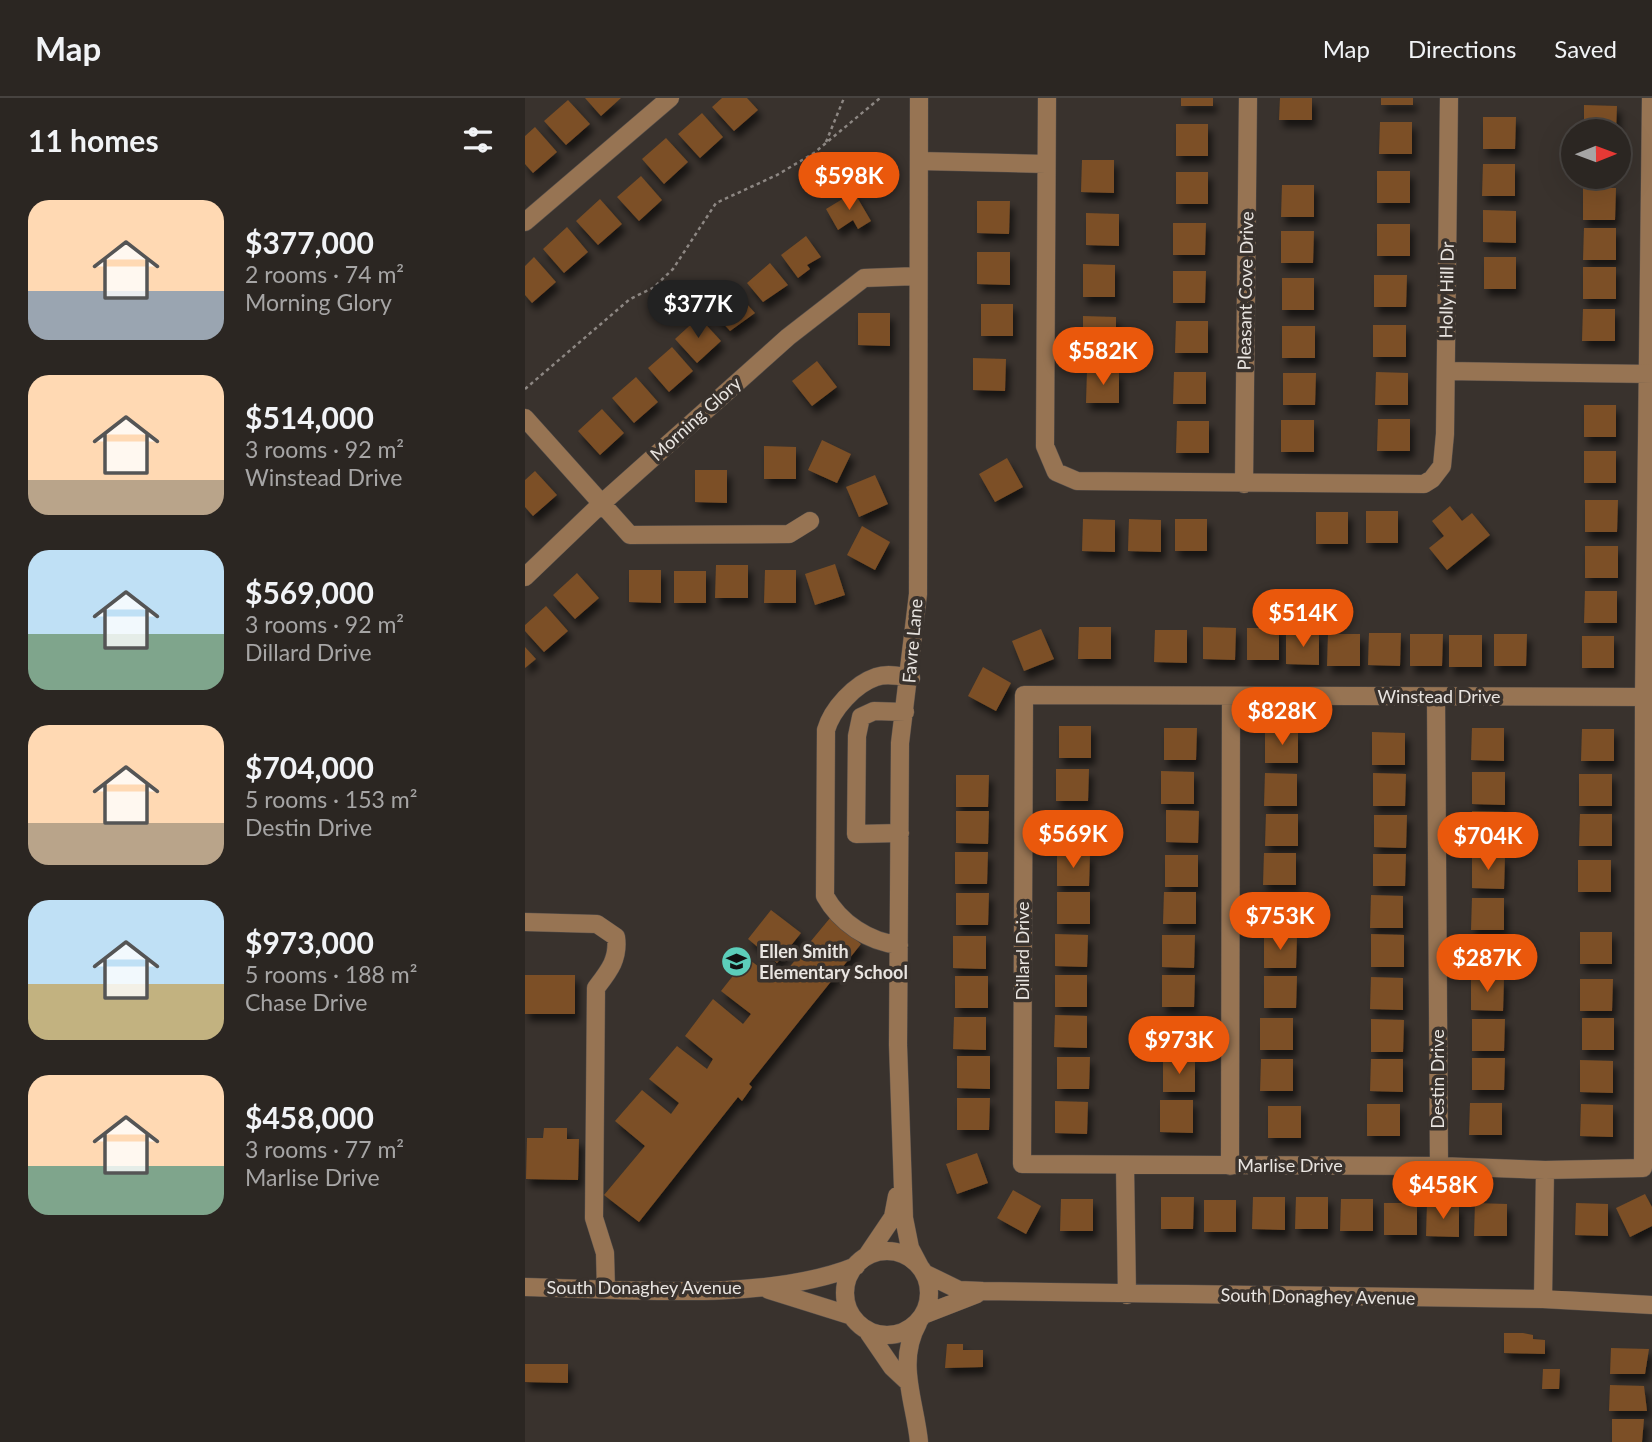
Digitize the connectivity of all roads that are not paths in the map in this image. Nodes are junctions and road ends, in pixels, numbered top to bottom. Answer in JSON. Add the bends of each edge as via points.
{"nodes":[{"id":1,"x":670,"y":98,"type":"edge"},
{"id":2,"x":919,"y":98,"type":"edge"},
{"id":3,"x":1047,"y":98,"type":"edge"},
{"id":4,"x":1248,"y":98,"type":"edge"},
{"id":5,"x":1449,"y":98,"type":"edge"},
{"id":6,"x":1651,"y":98,"type":"edge"},
{"id":7,"x":919,"y":161,"type":"junction"},
{"id":8,"x":1047,"y":164,"type":"junction"},
{"id":9,"x":1651,"y":167,"type":"edge"},
{"id":10,"x":525,"y":222,"type":"edge"},
{"id":11,"x":918,"y":276,"type":"junction"},
{"id":12,"x":1446,"y":371,"type":"junction"},
{"id":13,"x":1650,"y":374,"type":"edge"},
{"id":14,"x":525,"y":418,"type":"edge"},
{"id":15,"x":1244,"y":484,"type":"junction"},
{"id":16,"x":600,"y":505,"type":"junction"},
{"id":17,"x":810,"y":521,"type":"dead end"},
{"id":18,"x":525,"y":577,"type":"edge"},
{"id":19,"x":911,"y":678,"type":"junction"},
{"id":20,"x":1024,"y":695,"type":"joint"},
{"id":21,"x":1231,"y":696,"type":"junction"},
{"id":22,"x":1436,"y":697,"type":"junction"},
{"id":23,"x":1644,"y":697,"type":"junction"},
{"id":24,"x":905,"y":712,"type":"junction"},
{"id":25,"x":900,"y":833,"type":"junction"},
{"id":26,"x":525,"y":922,"type":"edge"},
{"id":27,"x":899,"y":945,"type":"junction"},
{"id":28,"x":1022,"y":1164,"type":"joint"},
{"id":29,"x":1125,"y":1165,"type":"junction"},
{"id":30,"x":1230,"y":1166,"type":"junction"},
{"id":31,"x":1439,"y":1166,"type":"junction"},
{"id":32,"x":1545,"y":1170,"type":"junction"},
{"id":33,"x":900,"y":1183,"type":"junction"},
{"id":34,"x":861,"y":1261,"type":"junction"},
{"id":35,"x":922,"y":1270,"type":"junction"},
{"id":36,"x":525,"y":1287,"type":"edge"},
{"id":37,"x":762,"y":1288,"type":"junction"},
{"id":38,"x":606,"y":1289,"type":"junction"},
{"id":39,"x":983,"y":1292,"type":"junction"},
{"id":40,"x":1127,"y":1295,"type":"junction"},
{"id":41,"x":1543,"y":1299,"type":"junction"},
{"id":42,"x":1652,"y":1305,"type":"edge"},
{"id":43,"x":852,"y":1316,"type":"junction"},
{"id":44,"x":921,"y":1317,"type":"junction"},
{"id":45,"x":866,"y":1329,"type":"junction"},
{"id":46,"x":908,"y":1382,"type":"junction"},
{"id":47,"x":919,"y":1442,"type":"edge"}],
"edges":[{"from":1,"to":10,"type":"street"},
{"from":2,"to":7,"type":"street","name":"Favre Lane"},
{"from":3,"to":8,"type":"street"},
{"from":4,"to":15,"type":"street","name":"Pleasant Cove Drive"},
{"from":5,"to":12,"type":"street","name":"Holly Hill Dr"},
{"from":6,"to":9,"type":"street"},
{"from":7,"to":8,"type":"street"},
{"from":7,"to":11,"type":"street","name":"Favre Lane"},
{"from":8,"to":15,"type":"street","via":[[1045,446],[1056,472],[1077,481]]},
{"from":9,"to":13,"type":"street"},
{"from":11,"to":16,"type":"street","name":"Morning Glory","via":[[864,278],[788,337]]},
{"from":11,"to":19,"type":"street","name":"Favre Lane","via":[[918,594]]},
{"from":12,"to":13,"type":"street"},
{"from":12,"to":15,"type":"street","name":"Holly Hill Dr","via":[[1442,466],[1424,484]]},
{"from":13,"to":23,"type":"street"},
{"from":14,"to":16,"type":"street"},
{"from":16,"to":17,"type":"street","via":[[630,535],[789,534]]},
{"from":16,"to":18,"type":"street","name":"Morning Glory"},
{"from":19,"to":24,"type":"street","name":"Favre Lane"},
{"from":19,"to":27,"type":"street","via":[[878,676],[866,682],[834,710],[826,730],[825,896],[831,908],[869,939]]},
{"from":20,"to":21,"type":"street","name":"Winstead Drive"},
{"from":20,"to":28,"type":"street","name":"Dillard Drive"},
{"from":21,"to":22,"type":"street","name":"Winstead Drive"},
{"from":21,"to":30,"type":"street"},
{"from":22,"to":23,"type":"street","name":"Winstead Drive"},
{"from":22,"to":31,"type":"street","name":"Destin Drive"},
{"from":23,"to":32,"type":"street","name":"Marlise Drive","via":[[1643,1168]]},
{"from":24,"to":25,"type":"street","name":"Favre Lane"},
{"from":24,"to":25,"type":"street","via":[[874,712],[861,717],[857,736],[856,834]]},
{"from":25,"to":27,"type":"street","name":"Favre Lane"},
{"from":26,"to":38,"type":"street","via":[[597,924],[615,937],[618,951],[596,988],[594,1218],[605,1253]]},
{"from":27,"to":33,"type":"street","name":"Favre Lane"},
{"from":28,"to":29,"type":"street","name":"Marlise Drive"},
{"from":29,"to":30,"type":"street","name":"Marlise Drive"},
{"from":29,"to":40,"type":"street"},
{"from":30,"to":31,"type":"street","name":"Marlise Drive"},
{"from":31,"to":32,"type":"street","name":"Marlise Drive"},
{"from":32,"to":41,"type":"street"},
{"from":33,"to":34,"type":"street","name":"Favre Lane","via":[[893,1217]]},
{"from":33,"to":35,"type":"street","name":"Favre Lane","via":[[906,1231]]},
{"from":34,"to":35,"type":"street","via":[[889,1251],[911,1259]]},
{"from":34,"to":37,"type":"street","name":"South Donaghey Avenue","via":[[835,1275]]},
{"from":34,"to":43,"type":"street","via":[[846,1290]]},
{"from":35,"to":39,"type":"street","name":"South Donaghey Avenue","via":[[959,1290]]},
{"from":35,"to":44,"type":"street","via":[[929,1287]]},
{"from":36,"to":38,"type":"street","name":"South Donaghey Avenue"},
{"from":37,"to":38,"type":"street","name":"South Donaghey Avenue"},
{"from":37,"to":43,"type":"street","name":"South Donaghey Avenue"},
{"from":39,"to":40,"type":"street","name":"South Donaghey Avenue"},
{"from":39,"to":44,"type":"street","name":"South Donaghey Avenue"},
{"from":40,"to":41,"type":"street","name":"South Donaghey Avenue"},
{"from":41,"to":42,"type":"street","name":"South Donaghey Avenue"},
{"from":43,"to":45,"type":"street"},
{"from":44,"to":45,"type":"street","via":[[901,1333],[877,1334]]},
{"from":44,"to":46,"type":"street","via":[[908,1350]]},
{"from":45,"to":46,"type":"street"},
{"from":46,"to":47,"type":"street"}]}
